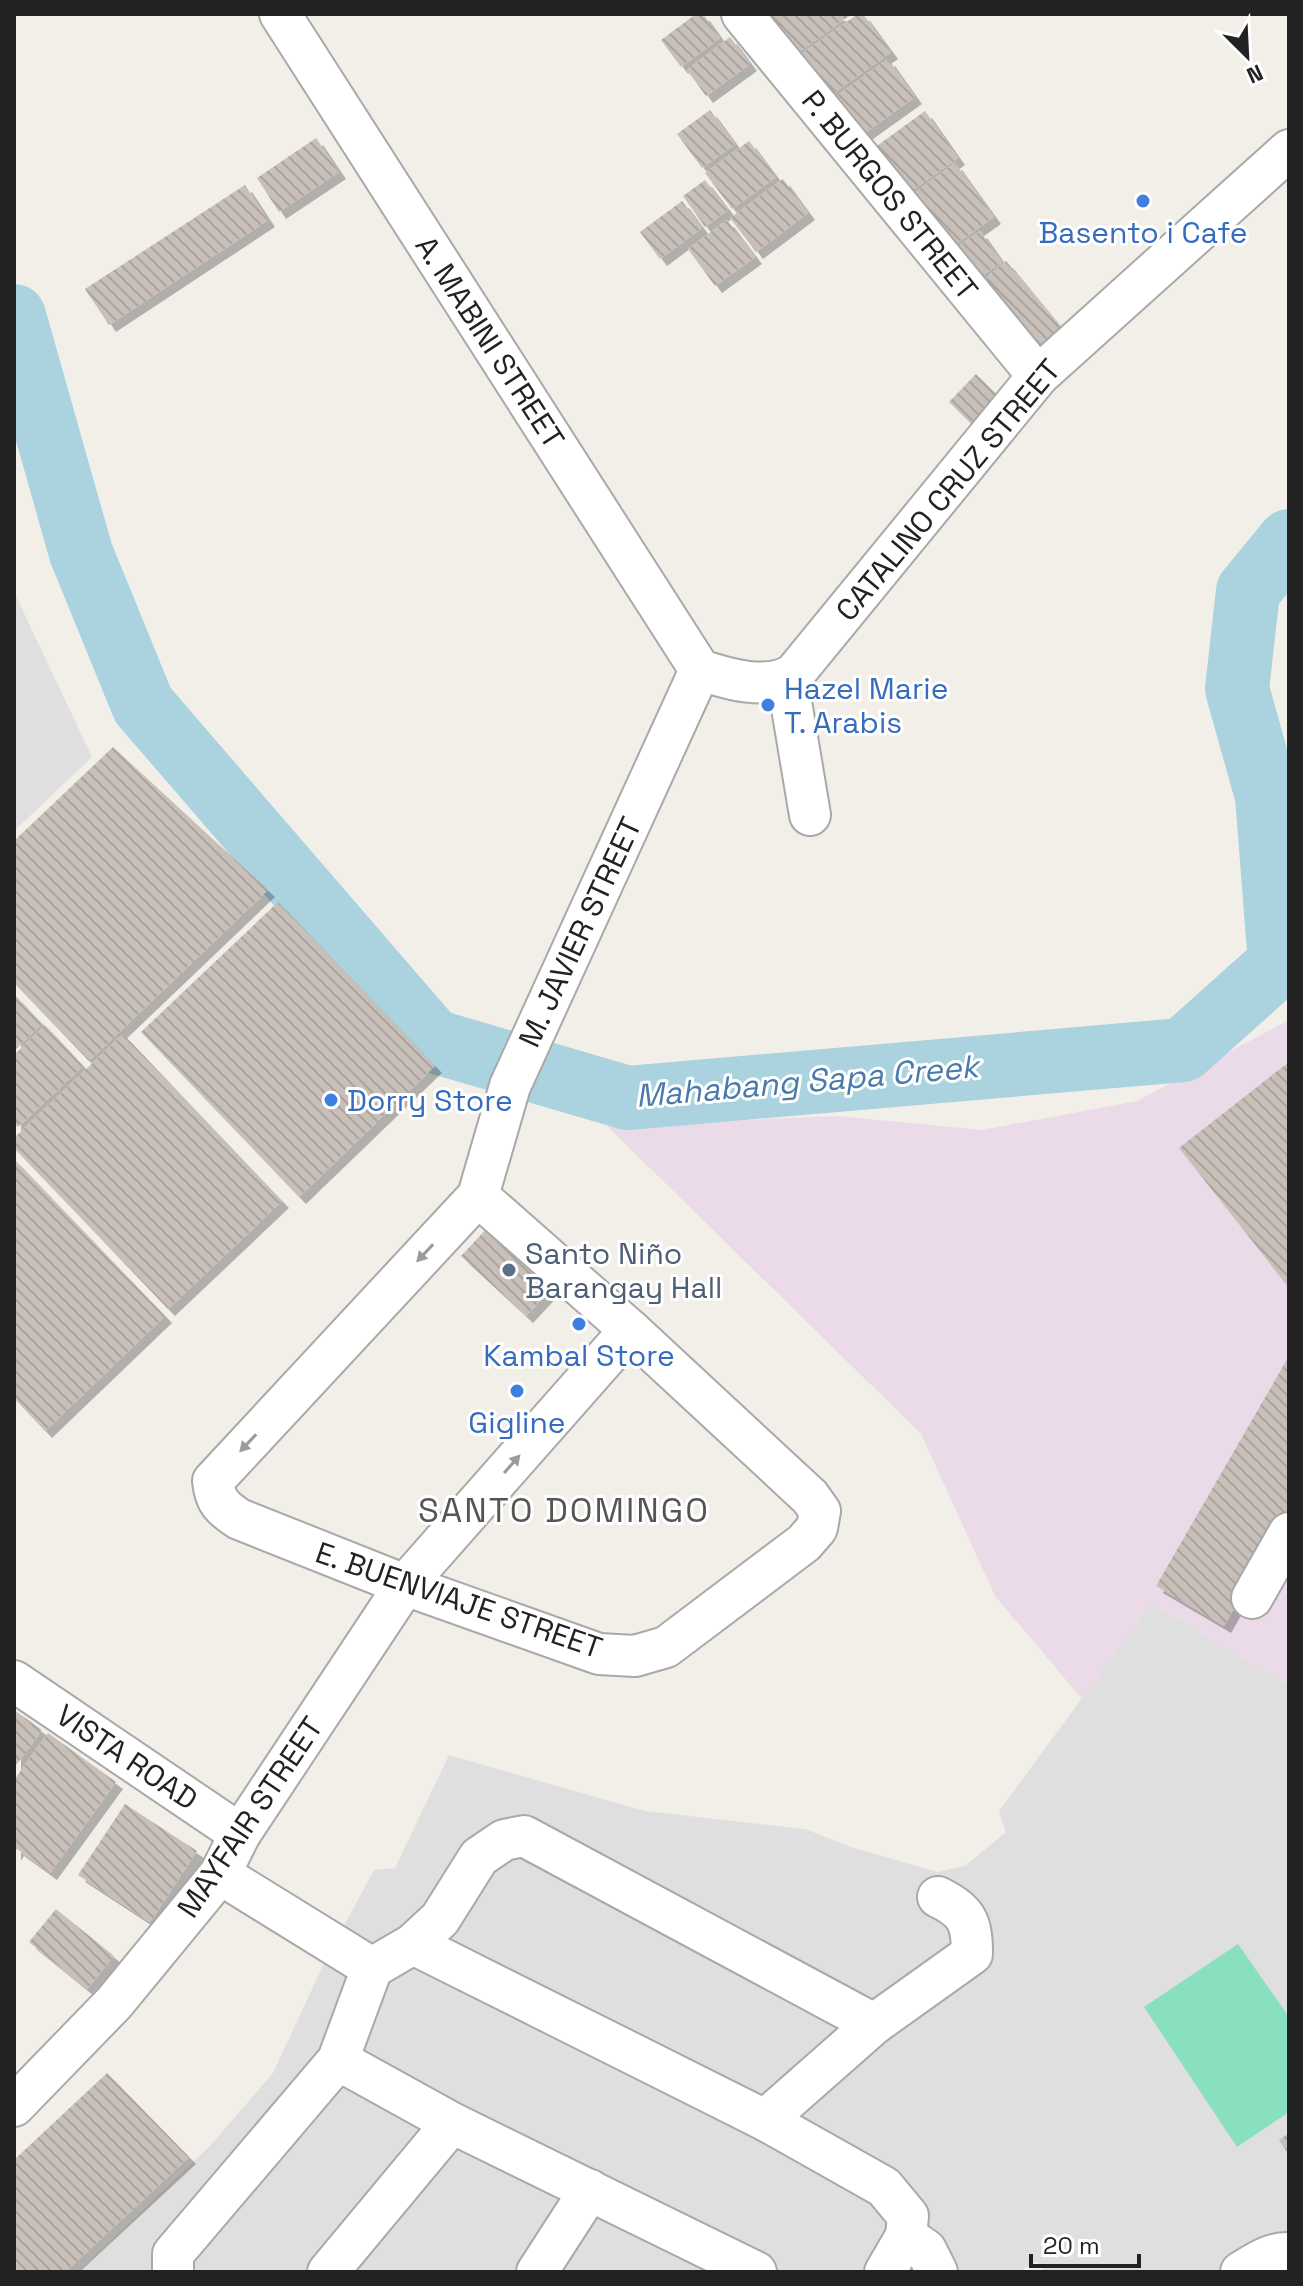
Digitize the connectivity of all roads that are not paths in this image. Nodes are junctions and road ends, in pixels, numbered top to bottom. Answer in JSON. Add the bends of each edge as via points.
{"nodes":[{"id":1,"x":280,"y":14,"type":"edge"},
{"id":2,"x":742,"y":14,"type":"edge"},
{"id":3,"x":1289,"y":150,"type":"edge"},
{"id":4,"x":1038,"y":376,"type":"junction"},
{"id":5,"x":700,"y":670,"type":"junction"},
{"id":6,"x":787,"y":678,"type":"junction"},
{"id":7,"x":810,"y":815,"type":"dead end"},
{"id":8,"x":478,"y":1196,"type":"junction"},
{"id":9,"x":630,"y":1330,"type":"junction"},
{"id":10,"x":213,"y":1481,"type":"joint"},
{"id":11,"x":1289,"y":1533,"type":"edge"},
{"id":12,"x":405,"y":1585,"type":"junction"},
{"id":13,"x":1252,"y":1598,"type":"dead end"},
{"id":14,"x":14,"y":1681,"type":"edge"},
{"id":15,"x":240,"y":1834,"type":"junction"},
{"id":16,"x":220,"y":1874,"type":"junction"},
{"id":17,"x":938,"y":1897,"type":"dead end"},
{"id":18,"x":413,"y":1944,"type":"junction"},
{"id":19,"x":372,"y":1968,"type":"junction"},
{"id":20,"x":874,"y":2024,"type":"junction"},
{"id":21,"x":338,"y":2060,"type":"junction"},
{"id":22,"x":14,"y":2106,"type":"edge"},
{"id":23,"x":765,"y":2120,"type":"junction"},
{"id":24,"x":452,"y":2123,"type":"junction"},
{"id":25,"x":590,"y":2190,"type":"junction"},
{"id":26,"x":906,"y":2236,"type":"junction"},
{"id":27,"x":1289,"y":2253,"type":"edge"},
{"id":28,"x":712,"y":2262,"type":"edge"},
{"id":29,"x":173,"y":2272,"type":"edge"},
{"id":30,"x":328,"y":2272,"type":"edge"},
{"id":31,"x":537,"y":2272,"type":"edge"},
{"id":32,"x":756,"y":2272,"type":"edge"},
{"id":33,"x":885,"y":2272,"type":"edge"},
{"id":34,"x":937,"y":2272,"type":"edge"},
{"id":35,"x":1241,"y":2272,"type":"edge"}],
"edges":[{"from":1,"to":5,"type":"street","name":"A. MABINI STREET"},
{"from":2,"to":4,"type":"street","name":"P. BURGOS STREET"},
{"from":3,"to":4,"type":"street","name":"CATALINO CRUZ STREET"},
{"from":4,"to":6,"type":"street","name":"CATALINO CRUZ STREET"},
{"from":5,"to":6,"type":"street","via":[[759,683]]},
{"from":5,"to":8,"type":"street","name":"M. JAVIER STREET","via":[[510,1086]]},
{"from":6,"to":7,"type":"street"},
{"from":8,"to":9,"type":"street"},
{"from":8,"to":10,"type":"street","name":"M. JAVIER STREET","one_way":true},
{"from":12,"to":9,"type":"street","name":"MAYFAIR STREET","one_way":true},
{"from":9,"to":12,"type":"street","name":"E. BUENVIAJE STREET","via":[[810,1497],[820,1511],[817,1528],[804,1543],[666,1647],[635,1656],[599,1654]]},
{"from":10,"to":12,"type":"street","name":"E. BUENVIAJE STREET","via":[[221,1508],[239,1519]]},
{"from":11,"to":13,"type":"street"},
{"from":12,"to":15,"type":"street","name":"MAYFAIR STREET"},
{"from":14,"to":15,"type":"street","name":"VISTA ROAD"},
{"from":15,"to":16,"type":"street","name":"MAYFAIR STREET"},
{"from":16,"to":19,"type":"street"},
{"from":16,"to":22,"type":"street","name":"MAYFAIR STREET","via":[[114,2003]]},
{"from":17,"to":20,"type":"street","via":[[958,1907],[972,1929],[972,1954]]},
{"from":18,"to":19,"type":"street"},
{"from":18,"to":20,"type":"street","via":[[440,1919],[479,1857],[504,1840],[524,1836]]},
{"from":18,"to":23,"type":"street"},
{"from":19,"to":21,"type":"street"},
{"from":20,"to":23,"type":"street"},
{"from":21,"to":24,"type":"street"},
{"from":21,"to":29,"type":"street","via":[[173,2254]]},
{"from":23,"to":26,"type":"street","via":[[884,2187],[908,2216]]},
{"from":24,"to":25,"type":"street"},
{"from":24,"to":30,"type":"street"},
{"from":25,"to":28,"type":"street"},
{"from":25,"to":31,"type":"street"},
{"from":26,"to":33,"type":"street"},
{"from":26,"to":34,"type":"street","via":[[926,2250]]},
{"from":27,"to":35,"type":"street"},
{"from":28,"to":32,"type":"street"}]}
